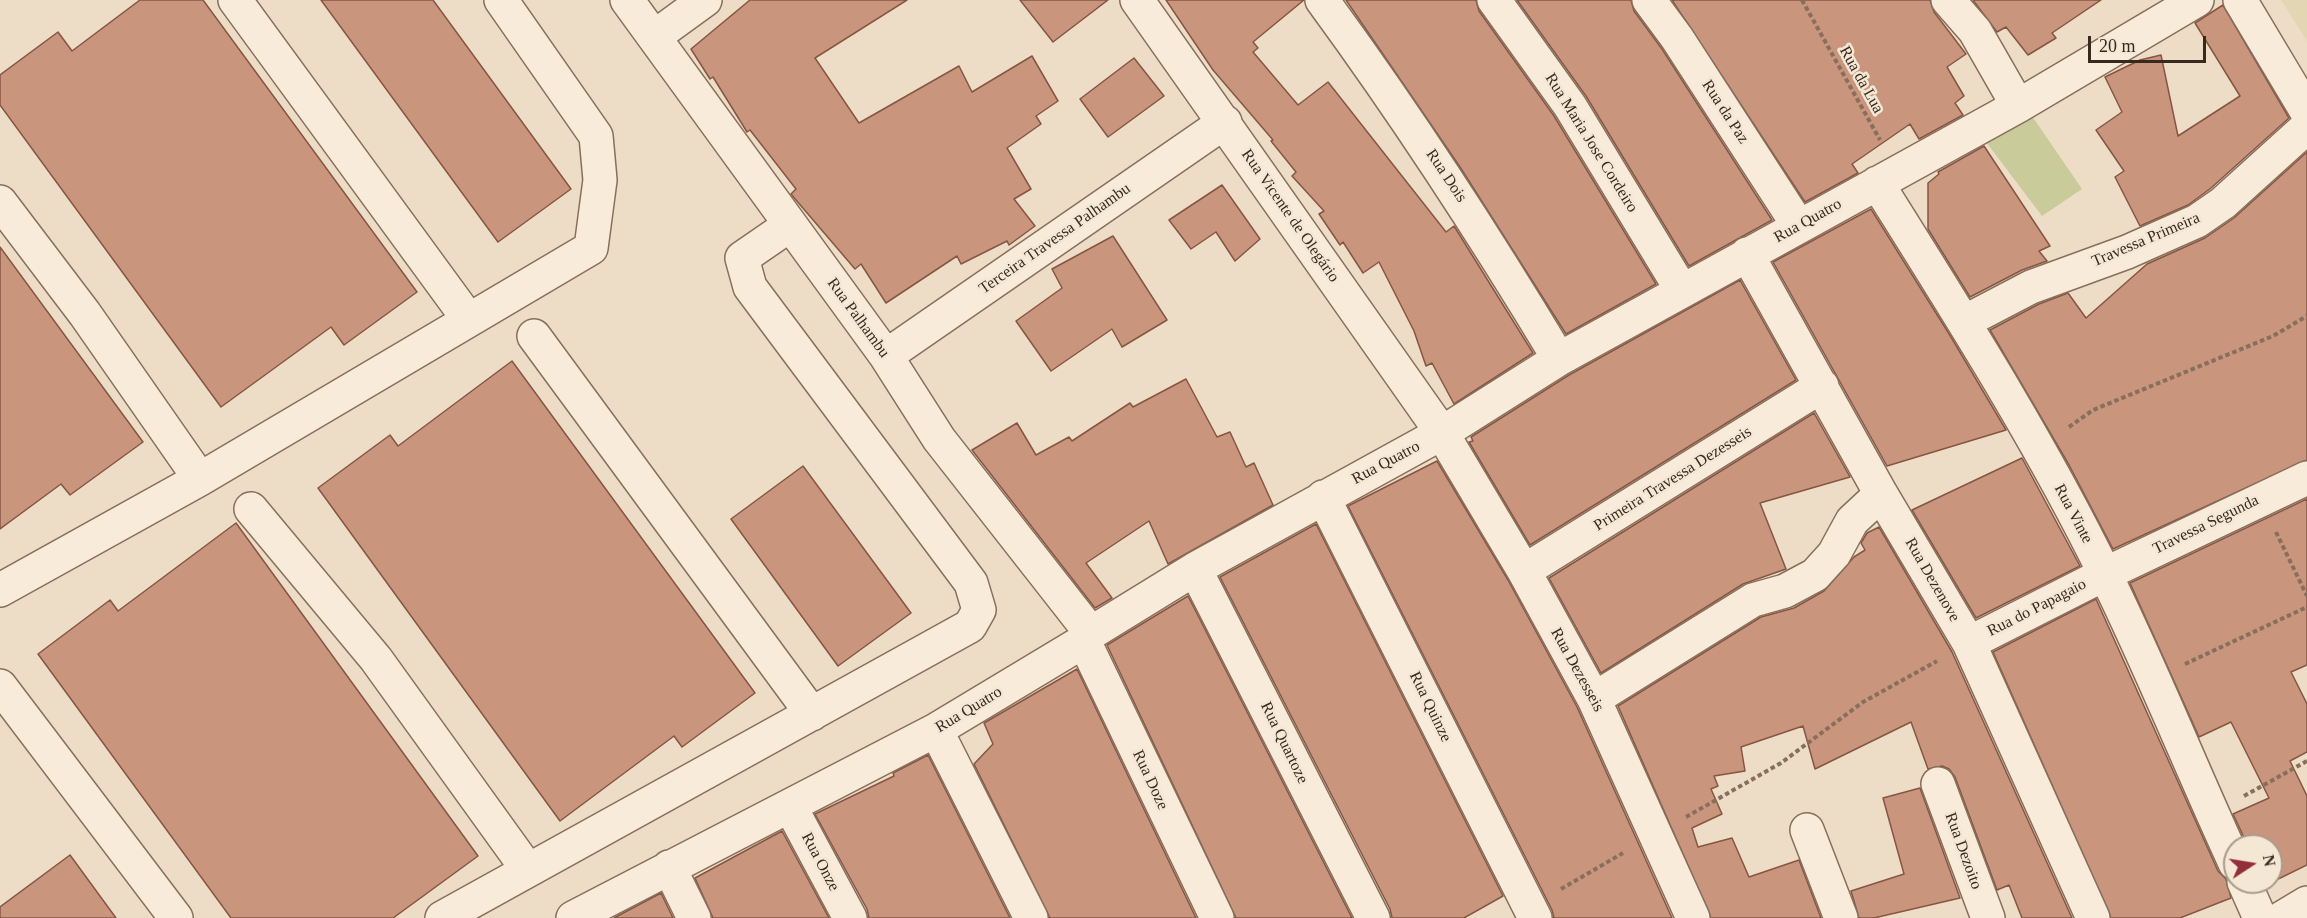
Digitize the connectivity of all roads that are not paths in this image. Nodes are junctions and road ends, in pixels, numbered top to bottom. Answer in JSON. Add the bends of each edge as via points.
{"nodes":[{"id":1,"x":235,"y":0,"type":"edge"},
{"id":2,"x":501,"y":0,"type":"edge"},
{"id":3,"x":627,"y":0,"type":"edge"},
{"id":4,"x":705,"y":0,"type":"edge"},
{"id":5,"x":1137,"y":0,"type":"edge"},
{"id":6,"x":1322,"y":0,"type":"edge"},
{"id":7,"x":1494,"y":0,"type":"edge"},
{"id":8,"x":1649,"y":0,"type":"edge"},
{"id":9,"x":1948,"y":0,"type":"edge"},
{"id":10,"x":2197,"y":0,"type":"edge"},
{"id":11,"x":2240,"y":0,"type":"edge"},
{"id":12,"x":2164,"y":8,"type":"edge"},
{"id":13,"x":654,"y":37,"type":"junction"},
{"id":14,"x":2018,"y":106,"type":"junction"},
{"id":15,"x":2307,"y":112,"type":"edge"},
{"id":16,"x":1225,"y":122,"type":"junction"},
{"id":17,"x":2307,"y":127,"type":"edge"},
{"id":18,"x":1888,"y":178,"type":"junction"},
{"id":19,"x":0,"y":202,"type":"edge"},
{"id":20,"x":790,"y":225,"type":"junction"},
{"id":21,"x":1798,"y":225,"type":"junction"},
{"id":22,"x":1747,"y":254,"type":"junction"},
{"id":23,"x":1681,"y":290,"type":"junction"},
{"id":24,"x":470,"y":320,"type":"junction"},
{"id":25,"x":1965,"y":322,"type":"junction"},
{"id":26,"x":534,"y":336,"type":"dead end"},
{"id":27,"x":886,"y":356,"type":"junction"},
{"id":28,"x":1559,"y":359,"type":"junction"},
{"id":29,"x":1822,"y":386,"type":"junction"},
{"id":30,"x":1442,"y":432,"type":"junction"},
{"id":31,"x":2307,"y":478,"type":"edge"},
{"id":32,"x":200,"y":479,"type":"junction"},
{"id":33,"x":1881,"y":494,"type":"junction"},
{"id":34,"x":1323,"y":497,"type":"junction"},
{"id":35,"x":251,"y":509,"type":"dead end"},
{"id":36,"x":1195,"y":568,"type":"junction"},
{"id":37,"x":1524,"y":571,"type":"junction"},
{"id":38,"x":2105,"y":573,"type":"junction"},
{"id":39,"x":0,"y":590,"type":"edge"},
{"id":40,"x":1088,"y":637,"type":"junction"},
{"id":41,"x":1969,"y":643,"type":"junction"},
{"id":42,"x":0,"y":686,"type":"edge"},
{"id":43,"x":1594,"y":699,"type":"junction"},
{"id":44,"x":812,"y":714,"type":"junction"},
{"id":45,"x":936,"y":730,"type":"junction"},
{"id":46,"x":1938,"y":784,"type":"dead end"},
{"id":47,"x":790,"y":806,"type":"junction"},
{"id":48,"x":1807,"y":830,"type":"dead end"},
{"id":49,"x":2223,"y":837,"type":"edge"},
{"id":50,"x":669,"y":867,"type":"junction"},
{"id":51,"x":528,"y":870,"type":"junction"},
{"id":52,"x":2249,"y":894,"type":"edge"},
{"id":53,"x":2307,"y":903,"type":"edge"},
{"id":54,"x":1532,"y":912,"type":"edge"},
{"id":55,"x":176,"y":918,"type":"edge"},
{"id":56,"x":442,"y":918,"type":"edge"},
{"id":57,"x":573,"y":918,"type":"edge"},
{"id":58,"x":694,"y":918,"type":"edge"},
{"id":59,"x":850,"y":918,"type":"edge"},
{"id":60,"x":1031,"y":918,"type":"edge"},
{"id":61,"x":1217,"y":918,"type":"edge"},
{"id":62,"x":1373,"y":918,"type":"edge"},
{"id":63,"x":1693,"y":918,"type":"edge"},
{"id":64,"x":1841,"y":918,"type":"edge"},
{"id":65,"x":1988,"y":918,"type":"edge"},
{"id":66,"x":2093,"y":918,"type":"edge"},
{"id":67,"x":2260,"y":918,"type":"edge"},
{"id":68,"x":2282,"y":918,"type":"edge"}],
"edges":[{"from":1,"to":24,"type":"street"},
{"from":2,"to":24,"type":"street","via":[[596,136],[600,180],[591,248]]},
{"from":3,"to":13,"type":"street","name":"Rua Palhambu"},
{"from":4,"to":13,"type":"street"},
{"from":5,"to":16,"type":"street","name":"Rua Vicente de Olegário"},
{"from":6,"to":28,"type":"street","name":"Rua Dois","via":[[1392,95],[1468,210]]},
{"from":7,"to":23,"type":"street","name":"Rua Maria Jose Cordeiro","via":[[1570,106]]},
{"from":8,"to":21,"type":"street","name":"Rua da Paz"},
{"from":9,"to":14,"type":"street","via":[[1975,31]]},
{"from":10,"to":12,"type":"street","name":"Rua Quatro"},
{"from":11,"to":15,"type":"street"},
{"from":12,"to":14,"type":"street","name":"Rua Quatro"},
{"from":13,"to":20,"type":"street","name":"Rua Palhambu"},
{"from":14,"to":18,"type":"street","name":"Rua Quatro"},
{"from":16,"to":27,"type":"street","name":"Terceira Travessa Palhambu"},
{"from":16,"to":30,"type":"street","name":"Rua Vicente de Olegário"},
{"from":17,"to":25,"type":"street","name":"Travessa Primeira","via":[[2223,203],[2197,221],[2031,287]]},
{"from":18,"to":21,"type":"street","name":"Rua Quatro"},
{"from":18,"to":25,"type":"street","name":"Rua Vinte"},
{"from":19,"to":32,"type":"street","via":[[85,314]]},
{"from":20,"to":27,"type":"street","name":"Rua Palhambu"},
{"from":20,"to":44,"type":"street","via":[[742,258],[750,287],[971,583],[979,610],[970,626]]},
{"from":21,"to":22,"type":"street","name":"Rua Quatro"},
{"from":22,"to":23,"type":"street","name":"Rua Quatro"},
{"from":22,"to":29,"type":"street","name":"Rua Dezenove"},
{"from":23,"to":28,"type":"street","name":"Rua Quatro"},
{"from":24,"to":32,"type":"street"},
{"from":25,"to":38,"type":"street","name":"Rua Vinte"},
{"from":26,"to":44,"type":"street"},
{"from":27,"to":40,"type":"street","name":"Rua Palhambu","via":[[939,439]]},
{"from":28,"to":30,"type":"street","name":"Rua Quatro"},
{"from":29,"to":33,"type":"street","name":"Rua Dezenove"},
{"from":29,"to":37,"type":"street","name":"Primeira Travessa Dezesseis"},
{"from":30,"to":34,"type":"street","name":"Rua Quatro"},
{"from":30,"to":37,"type":"street","name":"Rua Dezesseis"},
{"from":31,"to":38,"type":"street","name":"Travessa Segunda"},
{"from":32,"to":39,"type":"street"},
{"from":33,"to":41,"type":"street","name":"Rua Dezenove"},
{"from":33,"to":43,"type":"street","via":[[1852,521],[1834,554],[1815,575],[1785,591],[1753,600]]},
{"from":34,"to":36,"type":"street","name":"Rua Quatro"},
{"from":34,"to":54,"type":"street","name":"Rua Quinze"},
{"from":35,"to":51,"type":"street","via":[[376,659]]},
{"from":36,"to":40,"type":"street","name":"Rua Quatro"},
{"from":36,"to":62,"type":"street","name":"Rua Quartoze"},
{"from":37,"to":43,"type":"street","name":"Rua Dezesseis"},
{"from":38,"to":41,"type":"street","name":"Rua do Papagaio"},
{"from":38,"to":49,"type":"street","name":"Rua Vinte"},
{"from":40,"to":45,"type":"street","name":"Rua Quatro"},
{"from":40,"to":61,"type":"street","name":"Rua Doze"},
{"from":41,"to":66,"type":"street","name":"Rua Dezenove"},
{"from":42,"to":55,"type":"street"},
{"from":43,"to":63,"type":"street","name":"Rua Dezesseis"},
{"from":44,"to":51,"type":"street"},
{"from":45,"to":47,"type":"street","name":"Rua Quatro"},
{"from":45,"to":60,"type":"street"},
{"from":46,"to":65,"type":"street","name":"Rua Dezoito"},
{"from":47,"to":50,"type":"street","name":"Rua Quatro"},
{"from":47,"to":59,"type":"street","name":"Rua Onze"},
{"from":48,"to":64,"type":"street"},
{"from":50,"to":57,"type":"street","name":"Rua Quatro"},
{"from":50,"to":58,"type":"street"},
{"from":51,"to":56,"type":"street"},
{"from":52,"to":67,"type":"street"},
{"from":53,"to":68,"type":"street"}]}
